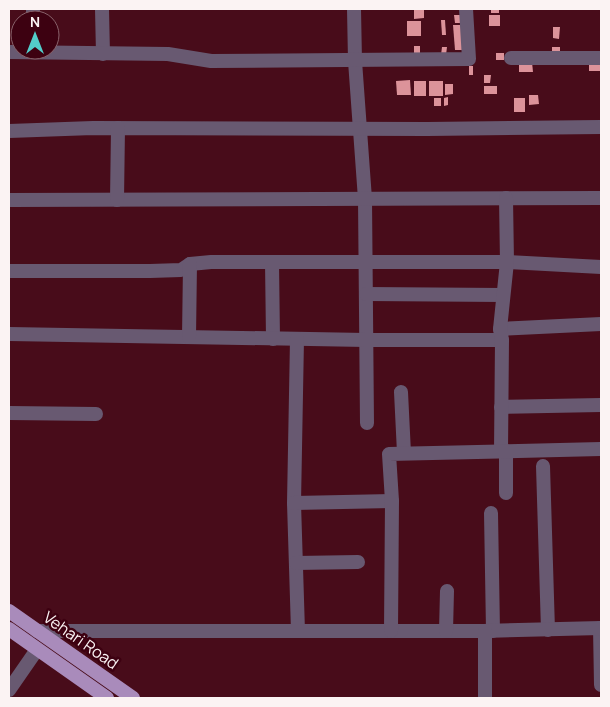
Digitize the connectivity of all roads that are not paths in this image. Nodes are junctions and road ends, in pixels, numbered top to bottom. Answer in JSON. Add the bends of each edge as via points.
{"nodes":[{"id":1,"x":102,"y":9,"type":"edge"},
{"id":2,"x":354,"y":9,"type":"edge"},
{"id":3,"x":466,"y":9,"type":"edge"},
{"id":4,"x":60,"y":52,"type":"edge"},
{"id":5,"x":103,"y":54,"type":"junction"},
{"id":6,"x":511,"y":58,"type":"dead end"},
{"id":7,"x":601,"y":58,"type":"edge"},
{"id":8,"x":355,"y":61,"type":"junction"},
{"id":9,"x":601,"y":127,"type":"edge"},
{"id":10,"x":118,"y":128,"type":"junction"},
{"id":11,"x":360,"y":128,"type":"junction"},
{"id":12,"x":9,"y":131,"type":"edge"},
{"id":13,"x":506,"y":198,"type":"junction"},
{"id":14,"x":601,"y":198,"type":"edge"},
{"id":15,"x":364,"y":199,"type":"junction"},
{"id":16,"x":9,"y":200,"type":"edge"},
{"id":17,"x":117,"y":200,"type":"junction"},
{"id":18,"x":365,"y":261,"type":"junction"},
{"id":19,"x":272,"y":262,"type":"junction"},
{"id":20,"x":507,"y":262,"type":"junction"},
{"id":21,"x":190,"y":264,"type":"junction"},
{"id":22,"x":601,"y":267,"type":"edge"},
{"id":23,"x":9,"y":271,"type":"edge"},
{"id":24,"x":366,"y":294,"type":"junction"},
{"id":25,"x":504,"y":295,"type":"junction"},
{"id":26,"x":601,"y":324,"type":"edge"},
{"id":27,"x":9,"y":334,"type":"edge"},
{"id":28,"x":501,"y":334,"type":"junction"},
{"id":29,"x":188,"y":337,"type":"junction"},
{"id":30,"x":273,"y":339,"type":"junction"},
{"id":31,"x":297,"y":339,"type":"junction"},
{"id":32,"x":366,"y":340,"type":"junction"},
{"id":33,"x":400,"y":392,"type":"dead end"},
{"id":34,"x":601,"y":405,"type":"edge"},
{"id":35,"x":501,"y":407,"type":"junction"},
{"id":36,"x":9,"y":413,"type":"edge"},
{"id":37,"x":96,"y":414,"type":"dead end"},
{"id":38,"x":368,"y":422,"type":"dead end"},
{"id":39,"x":601,"y":448,"type":"edge"},
{"id":40,"x":503,"y":451,"type":"junction"},
{"id":41,"x":404,"y":453,"type":"junction"},
{"id":42,"x":543,"y":466,"type":"dead end"},
{"id":43,"x":506,"y":493,"type":"dead end"},
{"id":44,"x":392,"y":500,"type":"junction"},
{"id":45,"x":294,"y":503,"type":"junction"},
{"id":46,"x":491,"y":513,"type":"dead end"},
{"id":47,"x":358,"y":562,"type":"dead end"},
{"id":48,"x":296,"y":563,"type":"junction"},
{"id":49,"x":447,"y":591,"type":"dead end"},
{"id":50,"x":9,"y":611,"type":"edge"},
{"id":51,"x":601,"y":628,"type":"edge"},
{"id":52,"x":9,"y":629,"type":"edge"},
{"id":53,"x":548,"y":630,"type":"junction"},
{"id":54,"x":38,"y":631,"type":"junction"},
{"id":55,"x":298,"y":631,"type":"junction"},
{"id":56,"x":391,"y":631,"type":"junction"},
{"id":57,"x":446,"y":631,"type":"junction"},
{"id":58,"x":489,"y":631,"type":"junction"},
{"id":59,"x":36,"y":651,"type":"dead end"},
{"id":60,"x":601,"y":685,"type":"edge"},
{"id":61,"x":9,"y":690,"type":"edge"},
{"id":62,"x":105,"y":698,"type":"edge"},
{"id":63,"x":133,"y":698,"type":"edge"},
{"id":64,"x":485,"y":698,"type":"edge"}],
"edges":[{"from":1,"to":5,"type":"street"},
{"from":2,"to":8,"type":"street"},
{"from":3,"to":8,"type":"street","via":[[468,59]]},
{"from":4,"to":5,"type":"street"},
{"from":5,"to":8,"type":"street","via":[[168,54],[211,61]]},
{"from":6,"to":7,"type":"street"},
{"from":8,"to":11,"type":"street"},
{"from":9,"to":11,"type":"street"},
{"from":10,"to":11,"type":"street"},
{"from":10,"to":12,"type":"street"},
{"from":10,"to":17,"type":"street"},
{"from":11,"to":15,"type":"street"},
{"from":13,"to":14,"type":"street"},
{"from":13,"to":15,"type":"street"},
{"from":13,"to":20,"type":"street"},
{"from":15,"to":17,"type":"street"},
{"from":15,"to":18,"type":"street"},
{"from":16,"to":17,"type":"street"},
{"from":18,"to":19,"type":"street"},
{"from":18,"to":20,"type":"street"},
{"from":18,"to":24,"type":"street"},
{"from":19,"to":21,"type":"street"},
{"from":19,"to":30,"type":"street"},
{"from":20,"to":22,"type":"street"},
{"from":20,"to":25,"type":"street"},
{"from":21,"to":23,"type":"street","via":[[181,270]]},
{"from":21,"to":29,"type":"street"},
{"from":24,"to":25,"type":"street"},
{"from":24,"to":32,"type":"street"},
{"from":25,"to":28,"type":"street"},
{"from":26,"to":28,"type":"street"},
{"from":27,"to":29,"type":"street"},
{"from":28,"to":32,"type":"street"},
{"from":28,"to":35,"type":"street"},
{"from":29,"to":30,"type":"street"},
{"from":30,"to":31,"type":"street"},
{"from":31,"to":32,"type":"street"},
{"from":31,"to":45,"type":"street"},
{"from":32,"to":38,"type":"street"},
{"from":33,"to":41,"type":"street"},
{"from":34,"to":35,"type":"street"},
{"from":35,"to":40,"type":"street"},
{"from":36,"to":37,"type":"street"},
{"from":39,"to":40,"type":"street"},
{"from":40,"to":41,"type":"street"},
{"from":40,"to":43,"type":"street"},
{"from":41,"to":44,"type":"street","via":[[389,454]]},
{"from":42,"to":53,"type":"street"},
{"from":44,"to":45,"type":"street"},
{"from":44,"to":56,"type":"street"},
{"from":45,"to":48,"type":"street"},
{"from":46,"to":58,"type":"street"},
{"from":47,"to":48,"type":"street"},
{"from":48,"to":55,"type":"street"},
{"from":49,"to":57,"type":"street"},
{"from":50,"to":54,"type":"main road","name":"Vehari Road"},
{"from":51,"to":53,"type":"street"},
{"from":51,"to":60,"type":"street"},
{"from":52,"to":62,"type":"main road","name":"Vehari Road"},
{"from":53,"to":58,"type":"street"},
{"from":54,"to":55,"type":"street"},
{"from":54,"to":63,"type":"main road","name":"Vehari Road"},
{"from":55,"to":56,"type":"street"},
{"from":56,"to":57,"type":"street"},
{"from":57,"to":58,"type":"street"},
{"from":58,"to":64,"type":"street"},
{"from":59,"to":61,"type":"street"}]}
